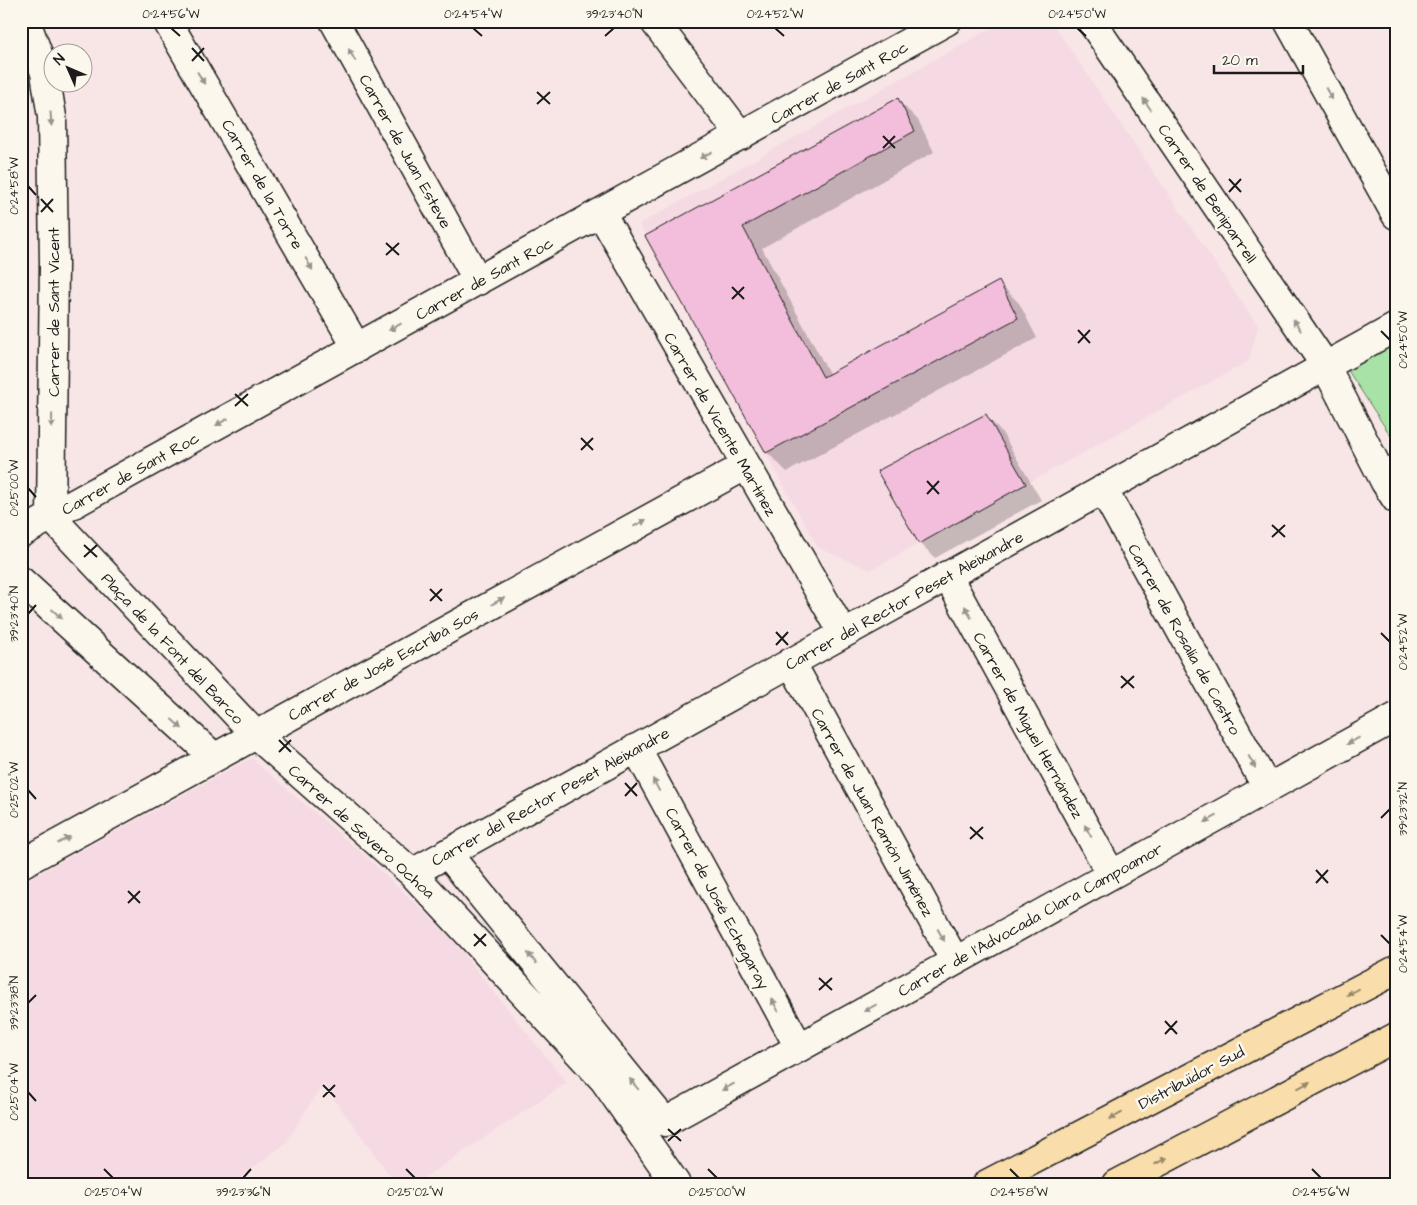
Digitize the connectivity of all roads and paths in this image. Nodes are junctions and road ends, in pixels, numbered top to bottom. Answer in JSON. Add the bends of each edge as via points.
{"nodes":[{"id":1,"x":26,"y":21,"type":"edge"},
{"id":2,"x":167,"y":21,"type":"edge"},
{"id":3,"x":334,"y":21,"type":"edge"},
{"id":4,"x":654,"y":21,"type":"edge"},
{"id":5,"x":1091,"y":21,"type":"edge"},
{"id":6,"x":1288,"y":21,"type":"edge"},
{"id":7,"x":941,"y":23,"type":"edge"},
{"id":8,"x":741,"y":136,"type":"junction"},
{"id":9,"x":601,"y":213,"type":"junction"},
{"id":10,"x":1396,"y":215,"type":"edge"},
{"id":11,"x":478,"y":281,"type":"junction"},
{"id":12,"x":1396,"y":327,"type":"edge"},
{"id":13,"x":357,"y":348,"type":"junction"},
{"id":14,"x":1324,"y":366,"type":"junction"},
{"id":15,"x":745,"y":466,"type":"junction"},
{"id":16,"x":1103,"y":489,"type":"junction"},
{"id":17,"x":1396,"y":499,"type":"edge"},
{"id":18,"x":31,"y":524,"type":"edge"},
{"id":19,"x":947,"y":575,"type":"junction"},
{"id":20,"x":21,"y":581,"type":"edge"},
{"id":21,"x":843,"y":633,"type":"junction"},
{"id":22,"x":791,"y":662,"type":"junction"},
{"id":23,"x":1396,"y":717,"type":"edge"},
{"id":24,"x":255,"y":734,"type":"junction"},
{"id":25,"x":636,"y":748,"type":"junction"},
{"id":26,"x":214,"y":757,"type":"junction"},
{"id":27,"x":1266,"y":788,"type":"junction"},
{"id":28,"x":447,"y":854,"type":"junction"},
{"id":29,"x":21,"y":864,"type":"edge"},
{"id":30,"x":412,"y":873,"type":"junction"},
{"id":31,"x":1111,"y":874,"type":"junction"},
{"id":32,"x":955,"y":961,"type":"junction"},
{"id":33,"x":1396,"y":970,"type":"edge"},
{"id":34,"x":1396,"y":1037,"type":"edge"},
{"id":35,"x":799,"y":1048,"type":"junction"},
{"id":36,"x":676,"y":1184,"type":"edge"},
{"id":37,"x":987,"y":1184,"type":"edge"},
{"id":38,"x":1118,"y":1184,"type":"edge"}],
"edges":[{"from":1,"to":18,"type":"street","name":"Carrer de Sant Vicent","one_way":true,"via":[[45,73],[52,117],[54,264]]},
{"from":2,"to":13,"type":"street","name":"Carrer de la Torre","one_way":true},
{"from":11,"to":3,"type":"street","name":"Carrer de Juan Esteve","one_way":true},
{"from":4,"to":8,"type":"street"},
{"from":14,"to":5,"type":"street","name":"Carrer de Beniparrell","one_way":true},
{"from":6,"to":10,"type":"street","one_way":true},
{"from":7,"to":8,"type":"street","name":"Carrer de Sant Roc"},
{"from":8,"to":9,"type":"street","name":"Carrer de Sant Roc","one_way":true},
{"from":9,"to":11,"type":"street","name":"Carrer de Sant Roc"},
{"from":9,"to":15,"type":"street","name":"Carrer de Vicente Martínez"},
{"from":11,"to":13,"type":"street","name":"Carrer de Sant Roc","one_way":true},
{"from":12,"to":14,"type":"street","name":"Carrer del Rector Peset Aleixandre"},
{"from":13,"to":18,"type":"street","name":"Carrer de Sant Roc","one_way":true},
{"from":14,"to":16,"type":"street","name":"Carrer del Rector Peset Aleixandre"},
{"from":14,"to":17,"type":"street","name":"Carrer de Beniparrell"},
{"from":15,"to":21,"type":"street","name":"Carrer de Vicente Martínez"},
{"from":24,"to":15,"type":"street","name":"Carrer de José Escribà Sos","one_way":true},
{"from":16,"to":19,"type":"street","name":"Carrer del Rector Peset Aleixandre"},
{"from":16,"to":27,"type":"street","name":"Carrer de Rosalía de Castro","one_way":true},
{"from":18,"to":24,"type":"street","name":"Plaça de la Font del Barco"},
{"from":19,"to":21,"type":"street","name":"Carrer del Rector Peset Aleixandre"},
{"from":31,"to":19,"type":"street","name":"Carrer de Miguel Hernández","one_way":true},
{"from":20,"to":26,"type":"street","one_way":true},
{"from":21,"to":22,"type":"street","name":"Carrer del Rector Peset Aleixandre"},
{"from":22,"to":25,"type":"street","name":"Carrer del Rector Peset Aleixandre"},
{"from":22,"to":32,"type":"street","name":"Carrer de Juan Ramón Jiménez","one_way":true},
{"from":23,"to":27,"type":"street","name":"Carrer de l'Advocada Clara Campoamor","one_way":true},
{"from":24,"to":26,"type":"street","name":"Carrer de José Escribà Sos"},
{"from":24,"to":30,"type":"street","name":"Carrer de Severo Ochoa"},
{"from":25,"to":28,"type":"street","name":"Carrer del Rector Peset Aleixandre"},
{"from":35,"to":25,"type":"street","name":"Carrer de José Echegaray","one_way":true},
{"from":29,"to":26,"type":"street","name":"Carrer de José Escribà Sos","one_way":true},
{"from":27,"to":31,"type":"street","name":"Carrer de l'Advocada Clara Campoamor","one_way":true},
{"from":28,"to":30,"type":"street","name":"Carrer del Rector Peset Aleixandre"},
{"from":35,"to":28,"type":"street","name":"Carrer de l'Advocada Clara Campoamor","one_way":true,"via":[[665,1122]]},
{"from":30,"to":36,"type":"street","name":"Carrer de Severo Ochoa","via":[[604,1080]]},
{"from":31,"to":32,"type":"street","name":"Carrer de l'Advocada Clara Campoamor"},
{"from":32,"to":35,"type":"street","name":"Carrer de l'Advocada Clara Campoamor","one_way":true},
{"from":33,"to":37,"type":"highway","name":"Distribuïdor Sud","one_way":true},
{"from":38,"to":34,"type":"highway","one_way":true}]}
